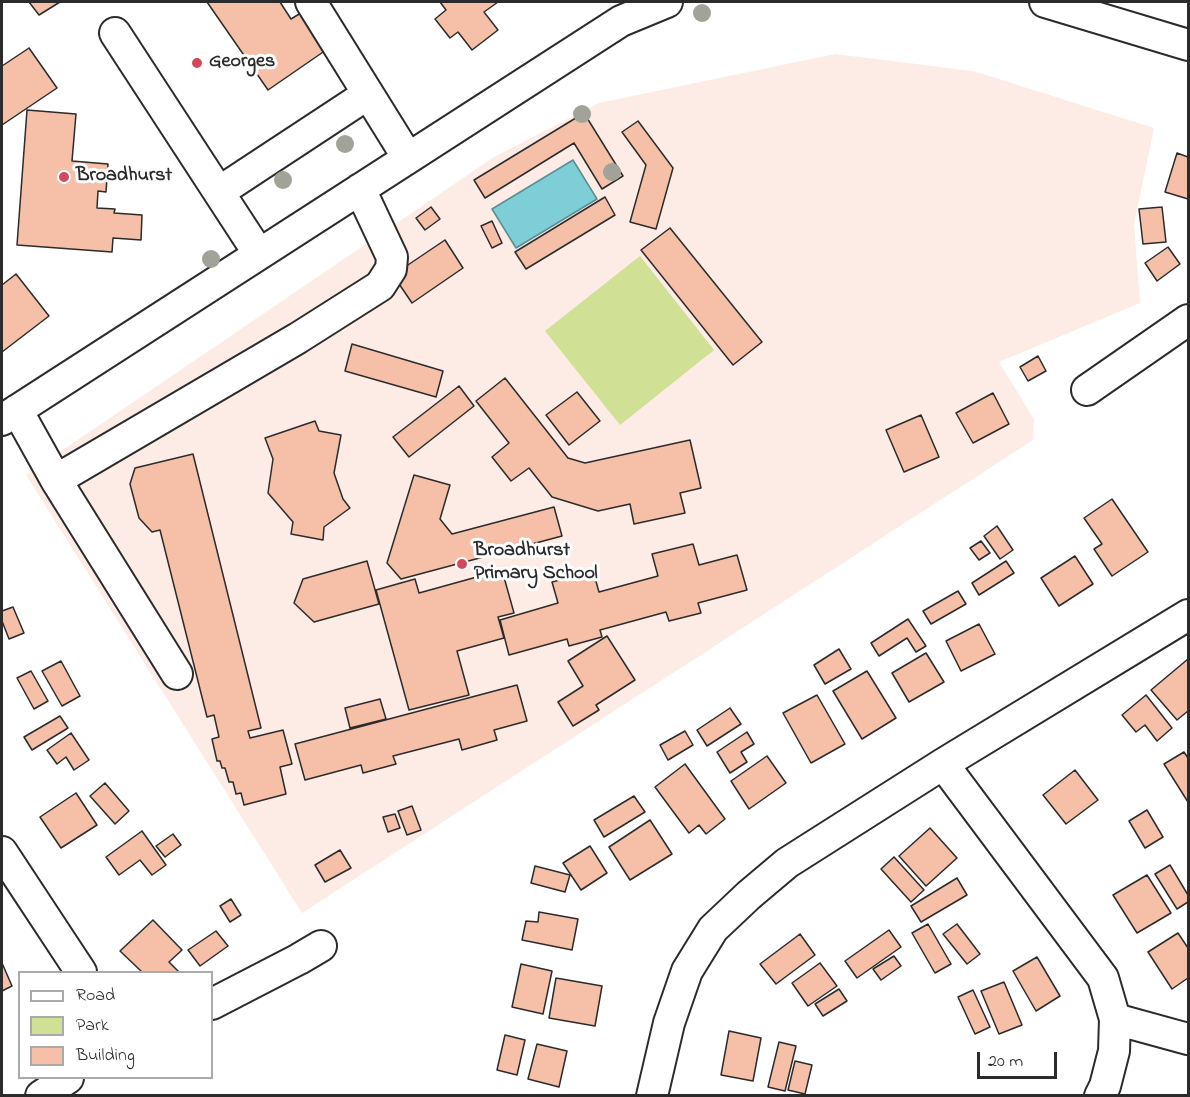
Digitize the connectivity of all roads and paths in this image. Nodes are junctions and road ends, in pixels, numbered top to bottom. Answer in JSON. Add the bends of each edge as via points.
{"nodes":[{"id":1,"x":311,"y":2,"type":"edge"},
{"id":2,"x":667,"y":2,"type":"edge"},
{"id":3,"x":1064,"y":4,"type":"edge"},
{"id":4,"x":116,"y":33,"type":"dead end"},
{"id":5,"x":1188,"y":45,"type":"edge"},
{"id":6,"x":368,"y":94,"type":"junction"},
{"id":7,"x":408,"y":158,"type":"junction"},
{"id":8,"x":360,"y":189,"type":"junction"},
{"id":9,"x":219,"y":192,"type":"junction"},
{"id":10,"x":259,"y":254,"type":"junction"},
{"id":11,"x":1188,"y":320,"type":"edge"},
{"id":12,"x":1087,"y":390,"type":"dead end"},
{"id":13,"x":9,"y":415,"type":"edge"},
{"id":14,"x":56,"y":480,"type":"junction"},
{"id":15,"x":1188,"y":615,"type":"edge"},
{"id":16,"x":177,"y":674,"type":"dead end"},
{"id":17,"x":943,"y":764,"type":"junction"},
{"id":18,"x":2,"y":852,"type":"edge"},
{"id":19,"x":321,"y":946,"type":"dead end"},
{"id":20,"x":80,"y":971,"type":"edge"},
{"id":21,"x":213,"y":1003,"type":"edge"},
{"id":22,"x":1114,"y":1019,"type":"junction"},
{"id":23,"x":1188,"y":1039,"type":"edge"},
{"id":24,"x":65,"y":1079,"type":"edge"},
{"id":25,"x":41,"y":1095,"type":"edge"},
{"id":26,"x":651,"y":1095,"type":"edge"},
{"id":27,"x":1100,"y":1095,"type":"edge"}],
"edges":[{"from":1,"to":6,"type":"street"},
{"from":2,"to":7,"type":"street","via":[[621,21]]},
{"from":3,"to":5,"type":"street"},
{"from":4,"to":9,"type":"street"},
{"from":6,"to":7,"type":"street"},
{"from":6,"to":9,"type":"street"},
{"from":7,"to":8,"type":"street"},
{"from":8,"to":10,"type":"street"},
{"from":8,"to":14,"type":"street","via":[[392,257],[391,269],[380,286]]},
{"from":9,"to":10,"type":"street"},
{"from":10,"to":13,"type":"street"},
{"from":11,"to":12,"type":"street"},
{"from":13,"to":14,"type":"street"},
{"from":14,"to":16,"type":"street"},
{"from":15,"to":17,"type":"street"},
{"from":17,"to":22,"type":"street","via":[[1103,978]]},
{"from":17,"to":26,"type":"street","via":[[787,863],[713,929],[687,971]]},
{"from":18,"to":20,"type":"street"},
{"from":19,"to":21,"type":"street"},
{"from":22,"to":23,"type":"street"},
{"from":22,"to":27,"type":"street","via":[[1114,1051]]},
{"from":24,"to":25,"type":"street"}]}
